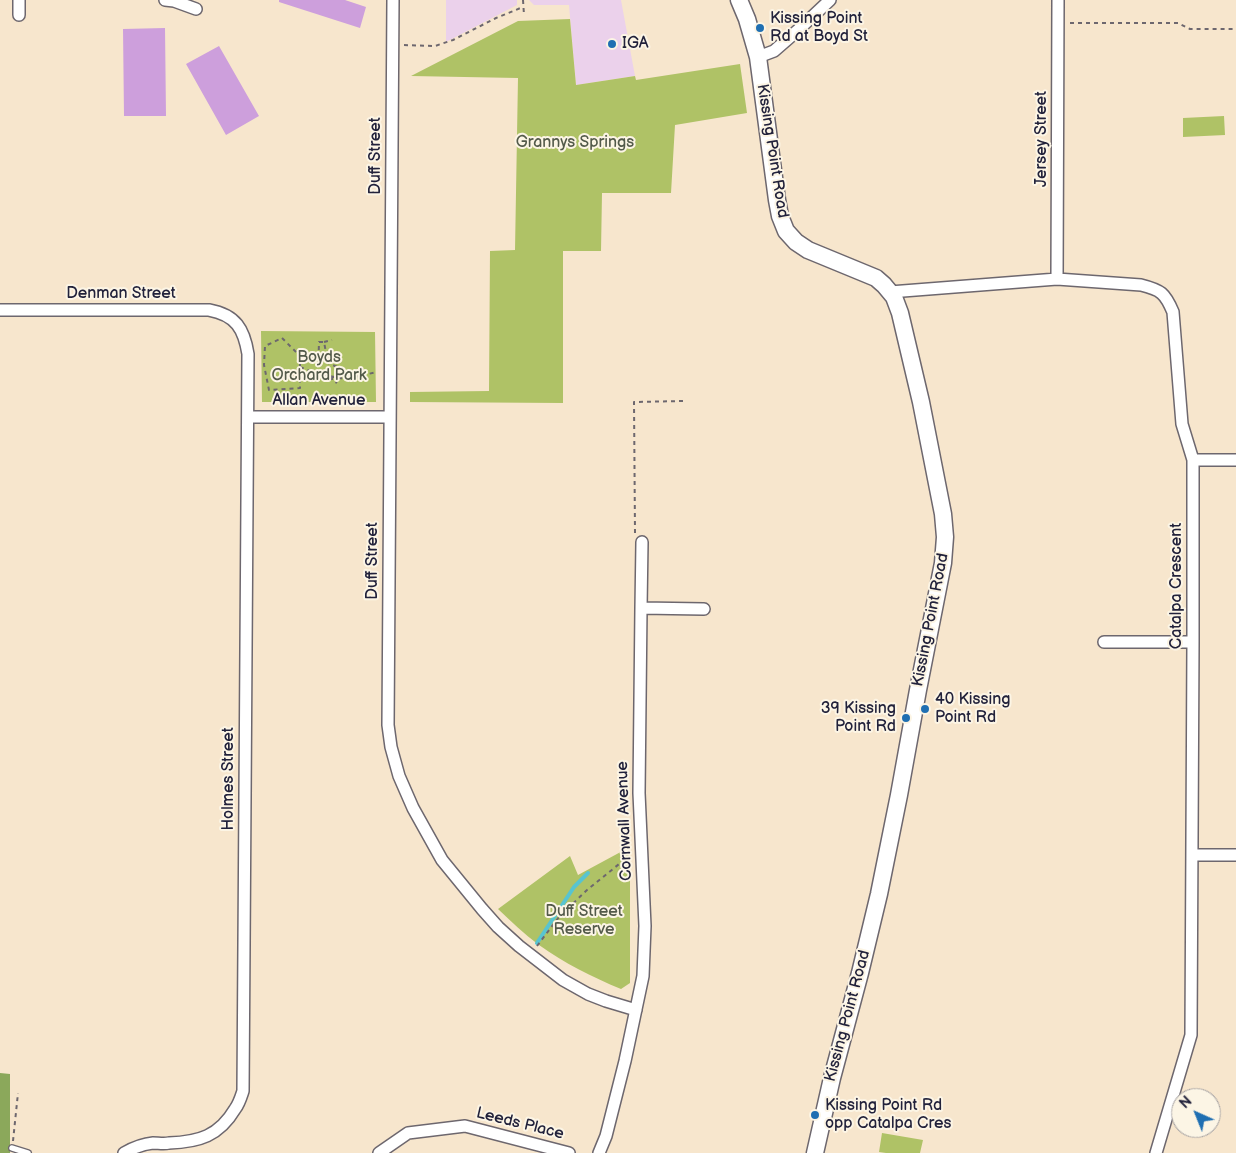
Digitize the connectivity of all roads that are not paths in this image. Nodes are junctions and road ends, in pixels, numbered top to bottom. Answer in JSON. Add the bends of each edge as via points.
{"nodes":[{"id":1,"x":19,"y":0,"type":"edge"},
{"id":2,"x":165,"y":0,"type":"edge"},
{"id":3,"x":393,"y":0,"type":"edge"},
{"id":4,"x":739,"y":0,"type":"edge"},
{"id":5,"x":830,"y":0,"type":"edge"},
{"id":6,"x":1058,"y":0,"type":"edge"},
{"id":7,"x":196,"y":9,"type":"dead end"},
{"id":8,"x":19,"y":15,"type":"dead end"},
{"id":9,"x":758,"y":57,"type":"junction"},
{"id":10,"x":1058,"y":279,"type":"junction"},
{"id":11,"x":890,"y":292,"type":"junction"},
{"id":12,"x":0,"y":310,"type":"edge"},
{"id":13,"x":237,"y":324,"type":"joint"},
{"id":14,"x":248,"y":417,"type":"junction"},
{"id":15,"x":390,"y":417,"type":"junction"},
{"id":16,"x":1193,"y":460,"type":"junction"},
{"id":17,"x":1236,"y":460,"type":"edge"},
{"id":18,"x":642,"y":542,"type":"road end"},
{"id":19,"x":640,"y":608,"type":"junction"},
{"id":20,"x":704,"y":609,"type":"dead end"},
{"id":21,"x":1104,"y":642,"type":"dead end"},
{"id":22,"x":1194,"y":642,"type":"junction"},
{"id":23,"x":1192,"y":855,"type":"junction"},
{"id":24,"x":1236,"y":855,"type":"edge"},
{"id":25,"x":636,"y":1010,"type":"junction"},
{"id":26,"x":12,"y":1148,"type":"road end"},
{"id":27,"x":28,"y":1153,"type":"edge"},
{"id":28,"x":124,"y":1153,"type":"edge"},
{"id":29,"x":379,"y":1153,"type":"edge"},
{"id":30,"x":569,"y":1153,"type":"edge"},
{"id":31,"x":599,"y":1153,"type":"edge"},
{"id":32,"x":815,"y":1153,"type":"edge"},
{"id":33,"x":1156,"y":1153,"type":"edge"}],
"edges":[{"from":1,"to":8,"type":"street"},
{"from":2,"to":7,"type":"street"},
{"from":3,"to":15,"type":"street","name":"Duff Street"},
{"from":4,"to":9,"type":"main road","name":"Kissing Point Road"},
{"from":5,"to":9,"type":"street","via":[[774,51]]},
{"from":6,"to":10,"type":"street","name":"Jersey Street"},
{"from":9,"to":11,"type":"main road","name":"Kissing Point Road","via":[[777,200],[786,231],[808,250],[876,278]]},
{"from":10,"to":11,"type":"street","name":"Catalpa Crescent"},
{"from":10,"to":16,"type":"street","name":"Catalpa Crescent","via":[[1141,285],[1161,292],[1173,312],[1182,424]]},
{"from":11,"to":32,"type":"main road","name":"Kissing Point Road","via":[[900,313],[917,384],[943,514],[943,563],[879,894]]},
{"from":12,"to":13,"type":"street","name":"Denman Street","via":[[209,310],[229,317]]},
{"from":13,"to":14,"type":"street","name":"Holmes Street","via":[[248,354]]},
{"from":14,"to":15,"type":"street","name":"Allan Avenue"},
{"from":14,"to":28,"type":"street","name":"Holmes Street","via":[[243,1091],[236,1109],[211,1135],[194,1141],[137,1146]]},
{"from":15,"to":25,"type":"street","name":"Duff Street","via":[[388,725],[391,747],[413,808],[442,860],[498,927],[563,980],[588,994]]},
{"from":16,"to":17,"type":"street"},
{"from":16,"to":22,"type":"street","name":"Catalpa Crescent"},
{"from":18,"to":19,"type":"street","name":"Cornwall Avenue"},
{"from":19,"to":20,"type":"street"},
{"from":19,"to":25,"type":"street","name":"Cornwall Avenue","via":[[639,793],[645,926],[643,976]]},
{"from":21,"to":22,"type":"street"},
{"from":22,"to":23,"type":"street","name":"Catalpa Crescent"},
{"from":23,"to":24,"type":"street"},
{"from":23,"to":33,"type":"street","name":"Catalpa Crescent","via":[[1191,1036]]},
{"from":25,"to":31,"type":"street","name":"Cornwall Avenue","via":[[606,1136]]},
{"from":26,"to":27,"type":"lane"},
{"from":29,"to":30,"type":"street","name":"Leeds Place","via":[[408,1133],[465,1126]]}]}
